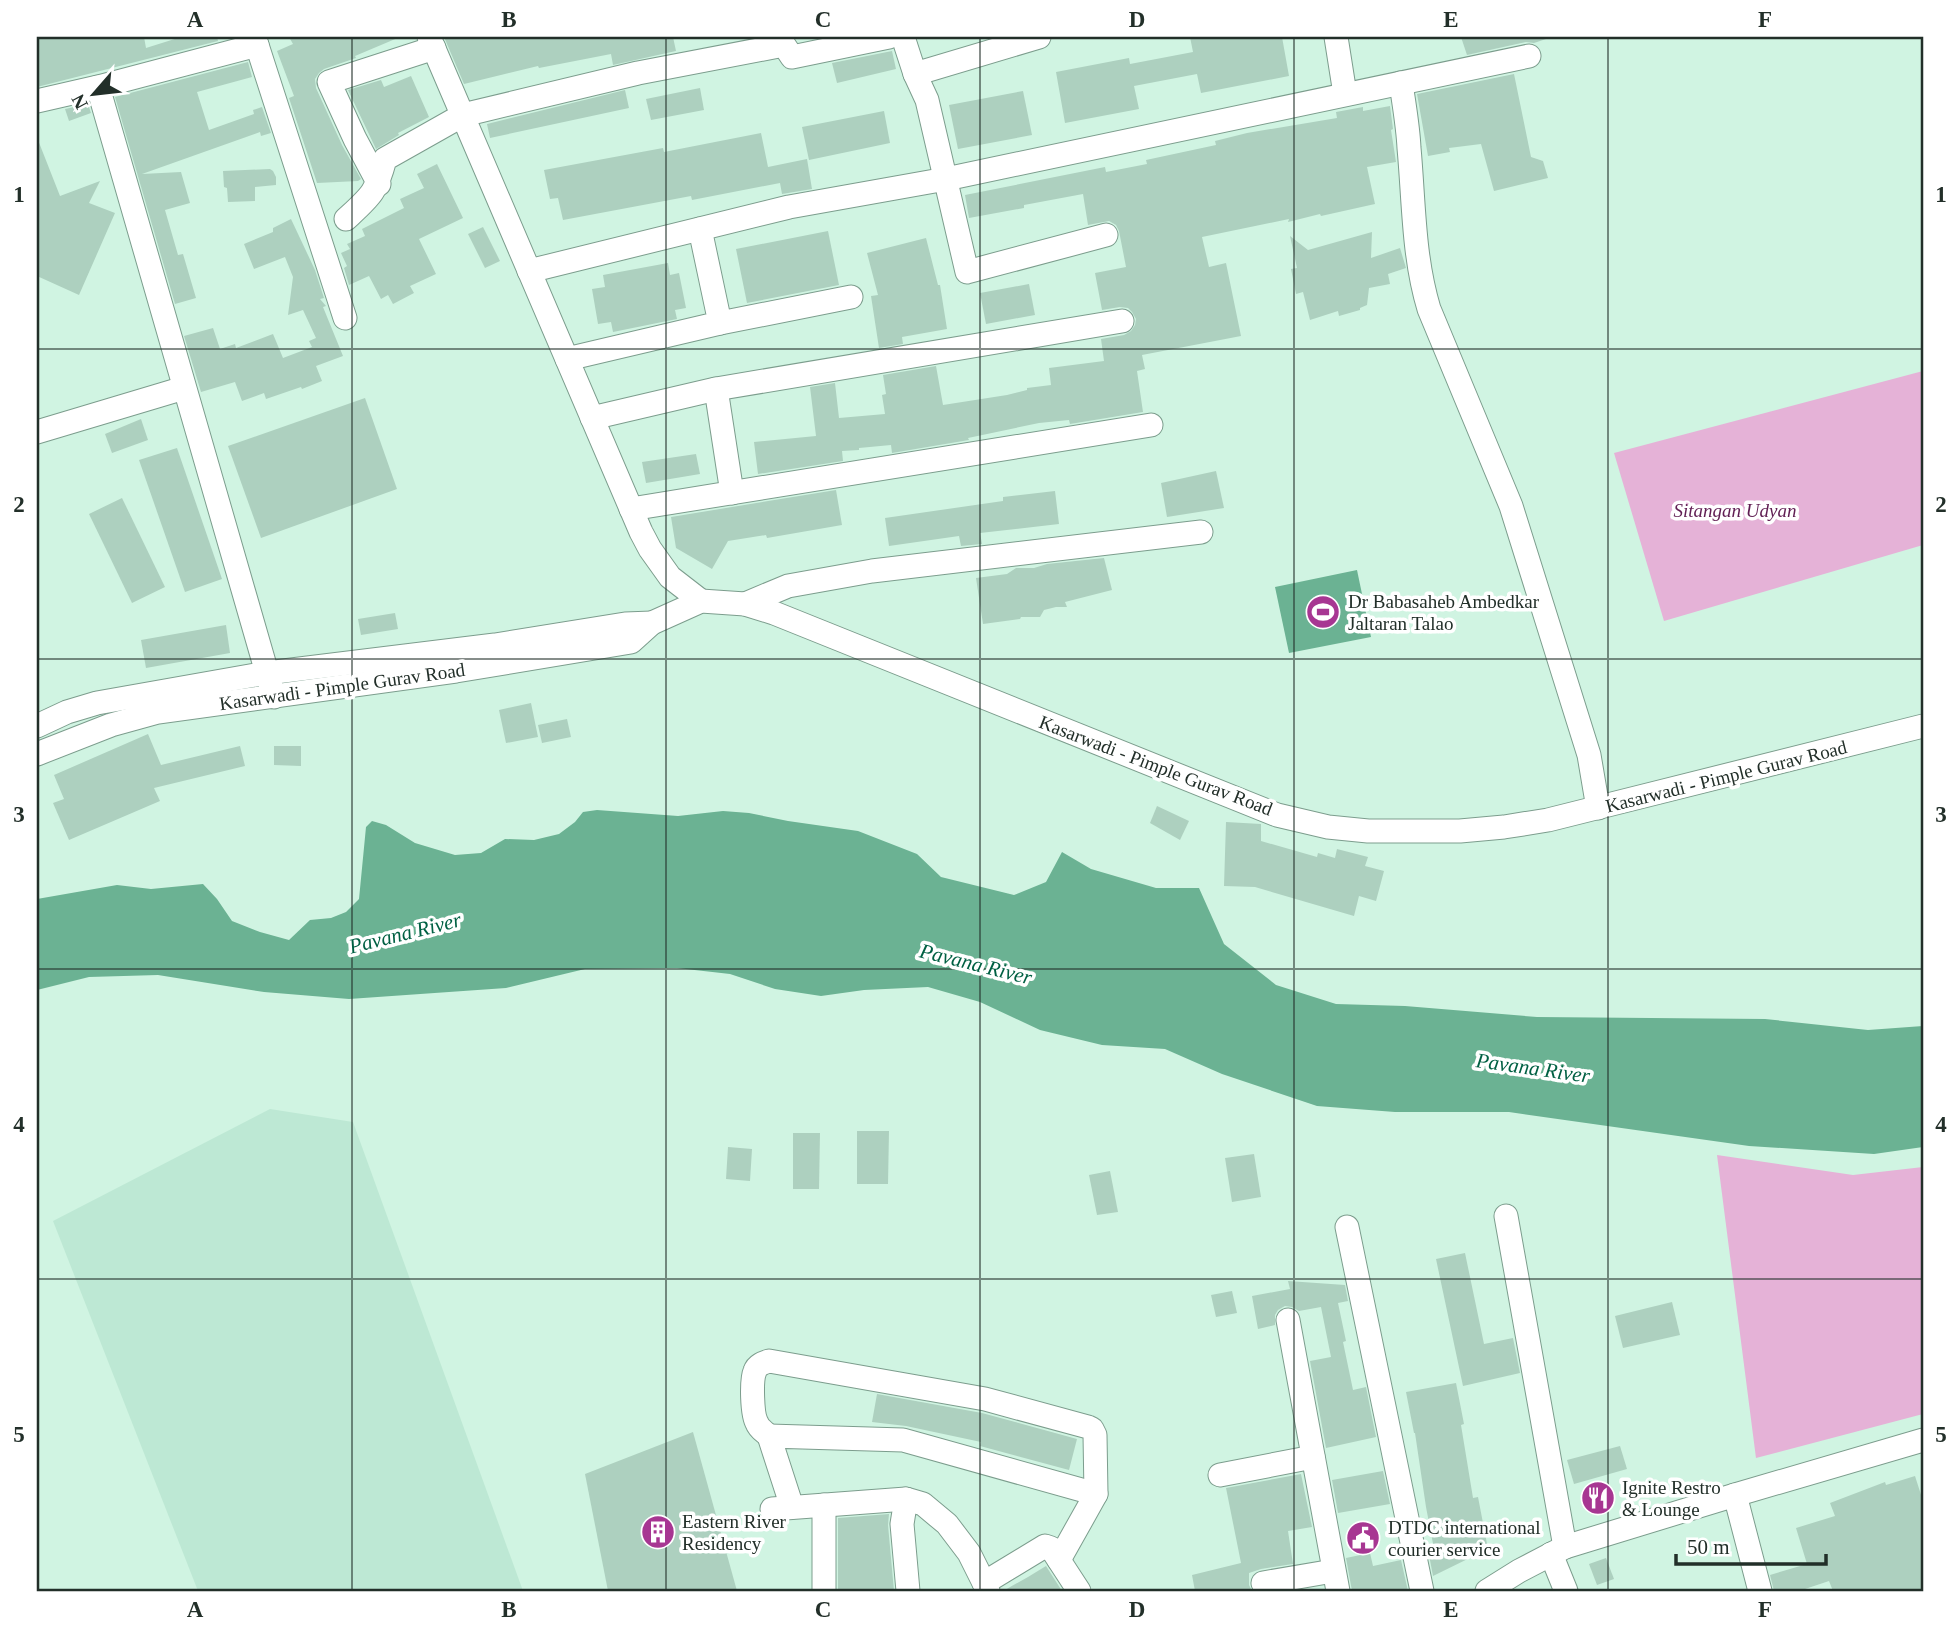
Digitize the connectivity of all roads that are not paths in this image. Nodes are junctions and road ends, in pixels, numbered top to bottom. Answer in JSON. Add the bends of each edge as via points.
{"nodes":[{"id":1,"x":890,"y":37,"type":"edge"},
{"id":2,"x":902,"y":37,"type":"edge"},
{"id":3,"x":1039,"y":37,"type":"edge"},
{"id":4,"x":1336,"y":37,"type":"edge"},
{"id":5,"x":256,"y":41,"type":"edge"},
{"id":6,"x":432,"y":43,"type":"edge"},
{"id":7,"x":1529,"y":57,"type":"dead end"},
{"id":8,"x":915,"y":74,"type":"junction"},
{"id":9,"x":1401,"y":83,"type":"junction"},
{"id":10,"x":98,"y":87,"type":"junction"},
{"id":11,"x":1345,"y":94,"type":"junction"},
{"id":12,"x":37,"y":100,"type":"edge"},
{"id":13,"x":463,"y":116,"type":"junction"},
{"id":14,"x":946,"y":179,"type":"junction"},
{"id":15,"x":379,"y":184,"type":"junction"},
{"id":16,"x":346,"y":219,"type":"dead end"},
{"id":17,"x":700,"y":229,"type":"junction"},
{"id":18,"x":1107,"y":235,"type":"dead end"},
{"id":19,"x":529,"y":271,"type":"junction"},
{"id":20,"x":851,"y":298,"type":"dead end"},
{"id":21,"x":345,"y":318,"type":"dead end"},
{"id":22,"x":1122,"y":321,"type":"dead end"},
{"id":23,"x":720,"y":323,"type":"junction"},
{"id":24,"x":566,"y":359,"type":"junction"},
{"id":25,"x":184,"y":388,"type":"junction"},
{"id":26,"x":716,"y":388,"type":"junction"},
{"id":27,"x":592,"y":418,"type":"junction"},
{"id":28,"x":1151,"y":425,"type":"dead end"},
{"id":29,"x":37,"y":432,"type":"edge"},
{"id":30,"x":732,"y":493,"type":"junction"},
{"id":31,"x":631,"y":509,"type":"junction"},
{"id":32,"x":1201,"y":532,"type":"dead end"},
{"id":33,"x":701,"y":601,"type":"junction"},
{"id":34,"x":745,"y":604,"type":"junction"},
{"id":35,"x":652,"y":623,"type":"junction"},
{"id":36,"x":267,"y":673,"type":"junction"},
{"id":37,"x":274,"y":697,"type":"junction"},
{"id":38,"x":37,"y":726,"type":"edge"},
{"id":39,"x":1923,"y":726,"type":"edge"},
{"id":40,"x":40,"y":747,"type":"edge"},
{"id":41,"x":1598,"y":808,"type":"junction"},
{"id":42,"x":1506,"y":1216,"type":"dead end"},
{"id":43,"x":1347,"y":1227,"type":"dead end"},
{"id":44,"x":1288,"y":1320,"type":"dead end"},
{"id":45,"x":769,"y":1436,"type":"junction"},
{"id":46,"x":1923,"y":1440,"type":"edge"},
{"id":47,"x":1313,"y":1457,"type":"junction"},
{"id":48,"x":1220,"y":1475,"type":"dead end"},
{"id":49,"x":1096,"y":1494,"type":"junction"},
{"id":50,"x":1735,"y":1495,"type":"junction"},
{"id":51,"x":906,"y":1499,"type":"junction"},
{"id":52,"x":824,"y":1505,"type":"junction"},
{"id":53,"x":1558,"y":1550,"type":"junction"},
{"id":54,"x":1059,"y":1560,"type":"junction"},
{"id":55,"x":1335,"y":1581,"type":"edge"},
{"id":56,"x":1263,"y":1583,"type":"dead end"},
{"id":57,"x":986,"y":1587,"type":"edge"},
{"id":58,"x":824,"y":1591,"type":"edge"},
{"id":59,"x":908,"y":1591,"type":"edge"},
{"id":60,"x":1079,"y":1591,"type":"edge"},
{"id":61,"x":1422,"y":1591,"type":"edge"},
{"id":62,"x":1487,"y":1591,"type":"edge"},
{"id":63,"x":1566,"y":1591,"type":"edge"},
{"id":64,"x":1760,"y":1591,"type":"edge"}],
"edges":[{"from":1,"to":13,"type":"street","via":[[792,57],[784,45],[638,73]]},
{"from":2,"to":8,"type":"street"},
{"from":3,"to":8,"type":"street"},
{"from":4,"to":11,"type":"street"},
{"from":5,"to":10,"type":"street"},
{"from":5,"to":21,"type":"street"},
{"from":6,"to":13,"type":"street"},
{"from":6,"to":15,"type":"street","via":[[329,82]]},
{"from":7,"to":9,"type":"street"},
{"from":8,"to":14,"type":"street","via":[[927,100]]},
{"from":9,"to":11,"type":"street"},
{"from":9,"to":41,"type":"street","via":[[1421,282],[1511,506],[1589,755]]},
{"from":10,"to":12,"type":"street"},
{"from":10,"to":25,"type":"street"},
{"from":11,"to":14,"type":"street"},
{"from":13,"to":15,"type":"street","via":[[385,159]]},
{"from":13,"to":19,"type":"street"},
{"from":14,"to":17,"type":"street","via":[[789,207]]},
{"from":14,"to":18,"type":"street","via":[[967,272]]},
{"from":15,"to":16,"type":"street"},
{"from":17,"to":19,"type":"street"},
{"from":17,"to":23,"type":"street"},
{"from":19,"to":24,"type":"street"},
{"from":20,"to":23,"type":"street"},
{"from":22,"to":26,"type":"street"},
{"from":23,"to":24,"type":"street"},
{"from":24,"to":27,"type":"street"},
{"from":25,"to":29,"type":"street"},
{"from":25,"to":36,"type":"street"},
{"from":26,"to":27,"type":"street"},
{"from":26,"to":30,"type":"street"},
{"from":27,"to":31,"type":"street"},
{"from":28,"to":30,"type":"street"},
{"from":30,"to":31,"type":"street"},
{"from":31,"to":33,"type":"street","via":[[670,577]]},
{"from":32,"to":34,"type":"street","via":[[872,571],[788,586]]},
{"from":33,"to":34,"type":"street","name":"Kasarwadi - Pimple Gurav Road"},
{"from":33,"to":35,"type":"street","name":"Kasarwadi - Pimple Gurav Road"},
{"from":34,"to":41,"type":"street","name":"Kasarwadi - Pimple Gurav Road","via":[[1277,815],[1368,831],[1460,831],[1548,820]]},
{"from":35,"to":36,"type":"street","name":"Kasarwadi - Pimple Gurav Road"},
{"from":35,"to":37,"type":"street","name":"Kasarwadi - Pimple Gurav Road","via":[[631,642]]},
{"from":36,"to":37,"type":"street"},
{"from":36,"to":38,"type":"street","name":"Kasarwadi - Pimple Gurav Road","via":[[97,703]]},
{"from":37,"to":40,"type":"street","name":"Kasarwadi - Pimple Gurav Road","via":[[159,712]]},
{"from":39,"to":41,"type":"street","name":"Kasarwadi - Pimple Gurav Road"},
{"from":42,"to":53,"type":"street"},
{"from":43,"to":61,"type":"street"},
{"from":44,"to":47,"type":"street"},
{"from":45,"to":49,"type":"street","via":[[903,1440]]},
{"from":45,"to":49,"type":"street","via":[[754,1419],[753,1384],[755,1370],[769,1361],[985,1399],[1093,1429]]},
{"from":45,"to":52,"type":"street","via":[[782,1508]]},
{"from":46,"to":50,"type":"street"},
{"from":47,"to":48,"type":"street"},
{"from":47,"to":55,"type":"street"},
{"from":49,"to":54,"type":"street"},
{"from":50,"to":53,"type":"street"},
{"from":50,"to":64,"type":"street"},
{"from":51,"to":52,"type":"street"},
{"from":51,"to":57,"type":"street","via":[[923,1504],[947,1524]]},
{"from":51,"to":59,"type":"street","via":[[902,1524]]},
{"from":52,"to":58,"type":"street"},
{"from":53,"to":62,"type":"street"},
{"from":53,"to":63,"type":"street"},
{"from":54,"to":57,"type":"street","via":[[1045,1546]]},
{"from":54,"to":60,"type":"street"},
{"from":55,"to":56,"type":"street"}]}
